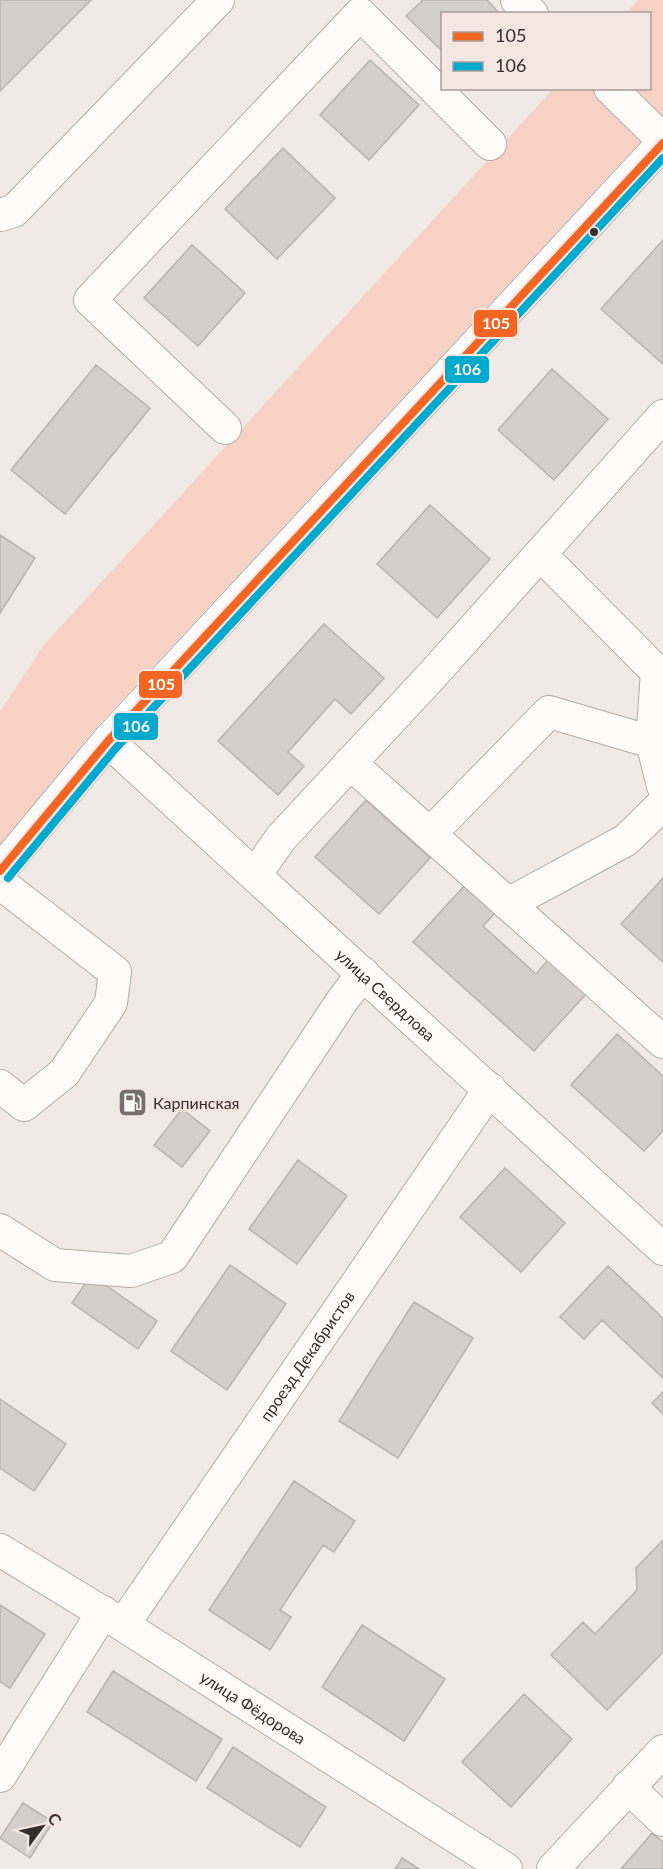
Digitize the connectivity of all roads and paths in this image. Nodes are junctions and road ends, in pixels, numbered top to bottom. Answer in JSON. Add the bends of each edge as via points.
{"nodes":[{"id":1,"x":218,"y":0,"type":"edge"},
{"id":2,"x":517,"y":0,"type":"edge"},
{"id":3,"x":530,"y":12,"type":"edge"},
{"id":4,"x":612,"y":90,"type":"edge"},
{"id":5,"x":663,"y":141,"type":"edge"},
{"id":6,"x":490,"y":144,"type":"dead end"},
{"id":7,"x":0,"y":215,"type":"edge"},
{"id":8,"x":663,"y":416,"type":"edge"},
{"id":9,"x":225,"y":428,"type":"dead end"},
{"id":10,"x":540,"y":554,"type":"junction"},
{"id":11,"x":660,"y":672,"type":"edge"},
{"id":12,"x":108,"y":741,"type":"junction"},
{"id":13,"x":652,"y":742,"type":"junction"},
{"id":14,"x":350,"y":763,"type":"junction"},
{"id":15,"x":663,"y":786,"type":"edge"},
{"id":16,"x":663,"y":804,"type":"edge"},
{"id":17,"x":430,"y":834,"type":"junction"},
{"id":18,"x":0,"y":871,"type":"edge"},
{"id":19,"x":255,"y":875,"type":"junction"},
{"id":20,"x":0,"y":883,"type":"edge"},
{"id":21,"x":508,"y":904,"type":"junction"},
{"id":22,"x":363,"y":973,"type":"junction"},
{"id":23,"x":663,"y":1042,"type":"edge"},
{"id":24,"x":0,"y":1086,"type":"edge"},
{"id":25,"x":490,"y":1089,"type":"junction"},
{"id":26,"x":0,"y":1230,"type":"edge"},
{"id":27,"x":663,"y":1249,"type":"edge"},
{"id":28,"x":0,"y":1550,"type":"edge"},
{"id":29,"x":113,"y":1619,"type":"junction"},
{"id":30,"x":663,"y":1751,"type":"edge"},
{"id":31,"x":0,"y":1776,"type":"edge"},
{"id":32,"x":628,"y":1788,"type":"junction"},
{"id":33,"x":663,"y":1820,"type":"edge"},
{"id":34,"x":506,"y":1869,"type":"edge"},
{"id":35,"x":553,"y":1869,"type":"edge"}],
"edges":[{"from":1,"to":7,"type":"street","via":[[14,211]]},
{"from":2,"to":3,"type":"street"},
{"from":4,"to":5,"type":"street"},
{"from":5,"to":12,"type":"street"},
{"from":6,"to":9,"type":"street","via":[[360,14],[90,300]]},
{"from":8,"to":10,"type":"street"},
{"from":10,"to":11,"type":"street"},
{"from":10,"to":14,"type":"street"},
{"from":11,"to":13,"type":"street"},
{"from":12,"to":18,"type":"street"},
{"from":12,"to":19,"type":"street","name":"улица Свердлова"},
{"from":13,"to":15,"type":"street"},
{"from":13,"to":17,"type":"street","via":[[549,712]]},
{"from":14,"to":17,"type":"street"},
{"from":14,"to":19,"type":"street","via":[[281,838]]},
{"from":16,"to":21,"type":"street","via":[[626,840]]},
{"from":17,"to":21,"type":"street"},
{"from":19,"to":22,"type":"street","name":"улица Свердлова"},
{"from":20,"to":24,"type":"street","via":[[115,972],[111,1003],[64,1073],[24,1104]]},
{"from":21,"to":23,"type":"street"},
{"from":22,"to":25,"type":"street","name":"улица Свердлова"},
{"from":22,"to":26,"type":"street","via":[[172,1257],[131,1271],[55,1265]]},
{"from":25,"to":27,"type":"street","name":"улица Свердлова"},
{"from":25,"to":29,"type":"street","name":"проезд Декабристов"},
{"from":28,"to":29,"type":"street","name":"улица Фёдорова"},
{"from":29,"to":31,"type":"street","name":"проезд Декабристов"},
{"from":29,"to":34,"type":"street","name":"улица Фёдорова"},
{"from":30,"to":32,"type":"street"},
{"from":32,"to":33,"type":"street"},
{"from":32,"to":35,"type":"street"}]}
